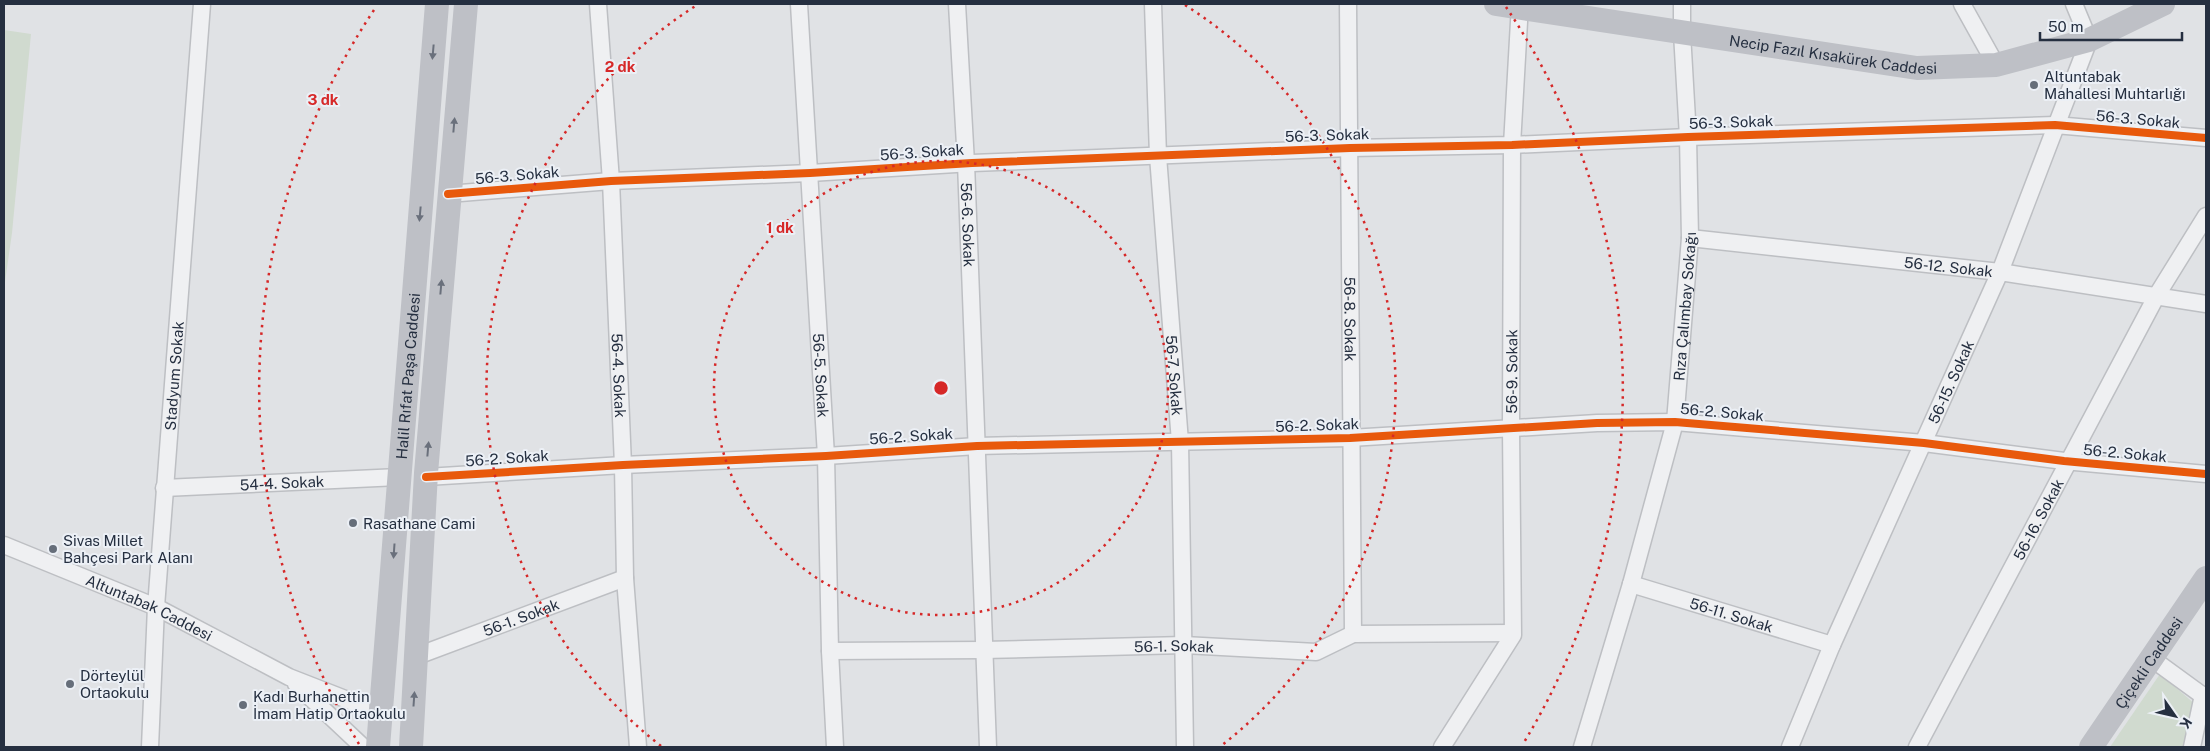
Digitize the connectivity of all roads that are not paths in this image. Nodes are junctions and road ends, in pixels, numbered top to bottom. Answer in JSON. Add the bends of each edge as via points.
{"nodes":[{"id":1,"x":202,"y":4,"type":"edge"},
{"id":2,"x":437,"y":4,"type":"edge"},
{"id":3,"x":466,"y":4,"type":"edge"},
{"id":4,"x":598,"y":4,"type":"edge"},
{"id":5,"x":799,"y":4,"type":"edge"},
{"id":6,"x":956,"y":4,"type":"edge"},
{"id":7,"x":1152,"y":4,"type":"edge"},
{"id":8,"x":1348,"y":4,"type":"edge"},
{"id":9,"x":1496,"y":4,"type":"edge"},
{"id":10,"x":1682,"y":4,"type":"edge"},
{"id":11,"x":1962,"y":4,"type":"edge"},
{"id":12,"x":2074,"y":4,"type":"edge"},
{"id":13,"x":2163,"y":4,"type":"edge"},
{"id":14,"x":1520,"y":6,"type":"edge"},
{"id":15,"x":1682,"y":32,"type":"junction"},
{"id":16,"x":2089,"y":40,"type":"junction"},
{"id":17,"x":1996,"y":66,"type":"junction"},
{"id":18,"x":2056,"y":125,"type":"junction"},
{"id":19,"x":1688,"y":137,"type":"junction"},
{"id":20,"x":2206,"y":138,"type":"edge"},
{"id":21,"x":1512,"y":145,"type":"junction"},
{"id":22,"x":1350,"y":148,"type":"junction"},
{"id":23,"x":1158,"y":156,"type":"junction"},
{"id":24,"x":966,"y":163,"type":"junction"},
{"id":25,"x":810,"y":173,"type":"junction"},
{"id":26,"x":611,"y":180,"type":"junction"},
{"id":27,"x":448,"y":194,"type":"junction"},
{"id":28,"x":2206,"y":216,"type":"edge"},
{"id":29,"x":1690,"y":238,"type":"junction"},
{"id":30,"x":2000,"y":272,"type":"junction"},
{"id":31,"x":2157,"y":295,"type":"junction"},
{"id":32,"x":2206,"y":304,"type":"edge"},
{"id":33,"x":1675,"y":422,"type":"junction"},
{"id":34,"x":1511,"y":428,"type":"junction"},
{"id":35,"x":1350,"y":438,"type":"junction"},
{"id":36,"x":1180,"y":442,"type":"junction"},
{"id":37,"x":1924,"y":443,"type":"junction"},
{"id":38,"x":977,"y":446,"type":"junction"},
{"id":39,"x":826,"y":456,"type":"junction"},
{"id":40,"x":2069,"y":462,"type":"junction"},
{"id":41,"x":623,"y":464,"type":"junction"},
{"id":42,"x":2206,"y":474,"type":"edge"},
{"id":43,"x":399,"y":477,"type":"junction"},
{"id":44,"x":426,"y":477,"type":"junction"},
{"id":45,"x":164,"y":488,"type":"junction"},
{"id":46,"x":4,"y":545,"type":"edge"},
{"id":47,"x":625,"y":578,"type":"junction"},
{"id":48,"x":2206,"y":578,"type":"edge"},
{"id":49,"x":1631,"y":584,"type":"junction"},
{"id":50,"x":156,"y":607,"type":"junction"},
{"id":51,"x":1512,"y":632,"type":"junction"},
{"id":52,"x":1353,"y":634,"type":"junction"},
{"id":53,"x":1184,"y":644,"type":"junction"},
{"id":54,"x":1832,"y":644,"type":"junction"},
{"id":55,"x":983,"y":650,"type":"junction"},
{"id":56,"x":830,"y":651,"type":"junction"},
{"id":57,"x":417,"y":656,"type":"junction"},
{"id":58,"x":2151,"y":658,"type":"junction"},
{"id":59,"x":289,"y":677,"type":"junction"},
{"id":60,"x":2204,"y":696,"type":"edge"},
{"id":61,"x":381,"y":713,"type":"junction"},
{"id":62,"x":150,"y":747,"type":"edge"},
{"id":63,"x":363,"y":747,"type":"edge"},
{"id":64,"x":378,"y":747,"type":"edge"},
{"id":65,"x":411,"y":747,"type":"edge"},
{"id":66,"x":638,"y":747,"type":"edge"},
{"id":67,"x":835,"y":747,"type":"edge"},
{"id":68,"x":988,"y":747,"type":"edge"},
{"id":69,"x":1185,"y":747,"type":"edge"},
{"id":70,"x":1442,"y":747,"type":"edge"},
{"id":71,"x":1582,"y":747,"type":"edge"},
{"id":72,"x":1790,"y":747,"type":"edge"},
{"id":73,"x":1917,"y":747,"type":"edge"},
{"id":74,"x":2091,"y":747,"type":"edge"},
{"id":75,"x":2192,"y":747,"type":"edge"}],
"edges":[{"from":1,"to":45,"type":"street","name":"Stadyum Sokak"},
{"from":2,"to":43,"type":"main road","name":"Halil Rıfat Paşa Caddesi","one_way":true},
{"from":27,"to":3,"type":"main road","name":"Halil Rıfat Paşa Caddesi","one_way":true},
{"from":4,"to":26,"type":"street","name":"56-4. Sokak"},
{"from":5,"to":25,"type":"street","name":"56-5. Sokak"},
{"from":6,"to":24,"type":"street","name":"56-6. Sokak"},
{"from":7,"to":23,"type":"street","name":"56-7. Sokak"},
{"from":8,"to":22,"type":"street","name":"56-8. Sokak"},
{"from":9,"to":14,"type":"main road","name":"Necip Fazıl Kısakürek Caddesi"},
{"from":10,"to":15,"type":"street","name":"Rıza Çalımbay Sokağı"},
{"from":11,"to":17,"type":"street"},
{"from":12,"to":16,"type":"street"},
{"from":13,"to":16,"type":"main road","name":"Necip Fazıl Kısakürek Caddesi"},
{"from":14,"to":15,"type":"main road","name":"Necip Fazıl Kısakürek Caddesi"},
{"from":14,"to":21,"type":"street","name":"56-9. Sokak"},
{"from":15,"to":17,"type":"main road","name":"Necip Fazıl Kısakürek Caddesi","via":[[1917,68]]},
{"from":15,"to":19,"type":"street","name":"Rıza Çalımbay Sokağı"},
{"from":16,"to":17,"type":"main road","name":"Necip Fazıl Kısakürek Caddesi"},
{"from":16,"to":18,"type":"street","name":"56-15. Sokak"},
{"from":18,"to":19,"type":"street","name":"56-3. Sokak"},
{"from":18,"to":20,"type":"street","name":"56-3. Sokak"},
{"from":18,"to":30,"type":"street","name":"56-15. Sokak"},
{"from":19,"to":21,"type":"street","name":"56-3. Sokak"},
{"from":19,"to":29,"type":"street","name":"Rıza Çalımbay Sokağı"},
{"from":21,"to":22,"type":"street","name":"56-3. Sokak"},
{"from":21,"to":34,"type":"street","name":"56-9. Sokak"},
{"from":22,"to":23,"type":"street","name":"56-3. Sokak"},
{"from":22,"to":35,"type":"street","name":"56-8. Sokak"},
{"from":23,"to":24,"type":"street","name":"56-3. Sokak"},
{"from":23,"to":36,"type":"street","name":"56-7. Sokak"},
{"from":24,"to":25,"type":"street","name":"56-3. Sokak"},
{"from":24,"to":38,"type":"street","name":"56-6. Sokak"},
{"from":25,"to":26,"type":"street","name":"56-3. Sokak"},
{"from":25,"to":39,"type":"street","name":"56-5. Sokak"},
{"from":26,"to":27,"type":"street","name":"56-3. Sokak"},
{"from":26,"to":41,"type":"street","name":"56-4. Sokak"},
{"from":44,"to":27,"type":"main road","name":"Halil Rıfat Paşa Caddesi","one_way":true},
{"from":28,"to":31,"type":"street","name":"56-16. Sokak"},
{"from":29,"to":30,"type":"street","name":"56-12. Sokak"},
{"from":29,"to":33,"type":"street","name":"Rıza Çalımbay Sokağı"},
{"from":30,"to":31,"type":"street","name":"56-12. Sokak"},
{"from":30,"to":37,"type":"street","name":"56-15. Sokak"},
{"from":31,"to":32,"type":"street","name":"56-12. Sokak"},
{"from":31,"to":40,"type":"street","name":"56-16. Sokak"},
{"from":33,"to":34,"type":"street","name":"56-2. Sokak"},
{"from":33,"to":37,"type":"street","name":"56-2. Sokak"},
{"from":33,"to":49,"type":"street","name":"Rıza Çalımbay Sokağı"},
{"from":34,"to":35,"type":"street","name":"56-2. Sokak"},
{"from":34,"to":51,"type":"street","name":"56-9. Sokak"},
{"from":35,"to":36,"type":"street","name":"56-2. Sokak"},
{"from":35,"to":52,"type":"street","name":"56-8. Sokak"},
{"from":36,"to":38,"type":"street","name":"56-2. Sokak"},
{"from":36,"to":53,"type":"street","name":"56-7. Sokak"},
{"from":37,"to":40,"type":"street","name":"56-2. Sokak"},
{"from":37,"to":54,"type":"street","name":"56-15. Sokak"},
{"from":38,"to":39,"type":"street","name":"56-2. Sokak"},
{"from":38,"to":55,"type":"street","name":"56-6. Sokak"},
{"from":39,"to":41,"type":"street","name":"56-2. Sokak"},
{"from":39,"to":56,"type":"street","name":"56-5. Sokak"},
{"from":40,"to":42,"type":"street","name":"56-2. Sokak"},
{"from":40,"to":73,"type":"street","name":"56-16. Sokak"},
{"from":41,"to":44,"type":"street","name":"56-2. Sokak"},
{"from":41,"to":47,"type":"street","name":"56-4. Sokak"},
{"from":43,"to":45,"type":"street","name":"54-4. Sokak"},
{"from":43,"to":61,"type":"main road","name":"Halil Rıfat Paşa Caddesi","one_way":true},
{"from":44,"to":57,"type":"main road","name":"Halil Rıfat Paşa Caddesi"},
{"from":45,"to":50,"type":"street","name":"Stadyum Sokak"},
{"from":46,"to":50,"type":"street","name":"Altuntabak Caddesi"},
{"from":47,"to":57,"type":"street","name":"56-1. Sokak"},
{"from":47,"to":66,"type":"street","name":"56-4. Sokak"},
{"from":48,"to":58,"type":"main road","name":"Çiçekli Caddesi"},
{"from":49,"to":54,"type":"street","name":"56-11. Sokak"},
{"from":49,"to":71,"type":"street","name":"Rıza Çalımbay Sokağı"},
{"from":50,"to":59,"type":"street","name":"Altuntabak Caddesi"},
{"from":50,"to":62,"type":"street","name":"Stadyum Sokak"},
{"from":51,"to":52,"type":"street","name":"56-1. Sokak"},
{"from":51,"to":70,"type":"street","name":"56-9. Sokak"},
{"from":52,"to":53,"type":"street","name":"56-1. Sokak","via":[[1316,652]]},
{"from":53,"to":55,"type":"street","name":"56-1. Sokak"},
{"from":53,"to":69,"type":"street","name":"56-7. Sokak"},
{"from":54,"to":72,"type":"street","name":"56-15. Sokak"},
{"from":55,"to":56,"type":"street","name":"56-1. Sokak"},
{"from":55,"to":68,"type":"street","name":"56-6. Sokak"},
{"from":56,"to":67,"type":"street","name":"56-5. Sokak"},
{"from":65,"to":57,"type":"main road","name":"Halil Rıfat Paşa Caddesi","one_way":true},
{"from":58,"to":60,"type":"street"},
{"from":58,"to":74,"type":"main road","name":"Çiçekli Caddesi"},
{"from":59,"to":61,"type":"street","name":"Altuntabak Caddesi"},
{"from":59,"to":63,"type":"street","name":"Altuntabak Caddesi"},
{"from":60,"to":75,"type":"street"},
{"from":61,"to":64,"type":"main road","name":"Halil Rıfat Paşa Caddesi"}]}
